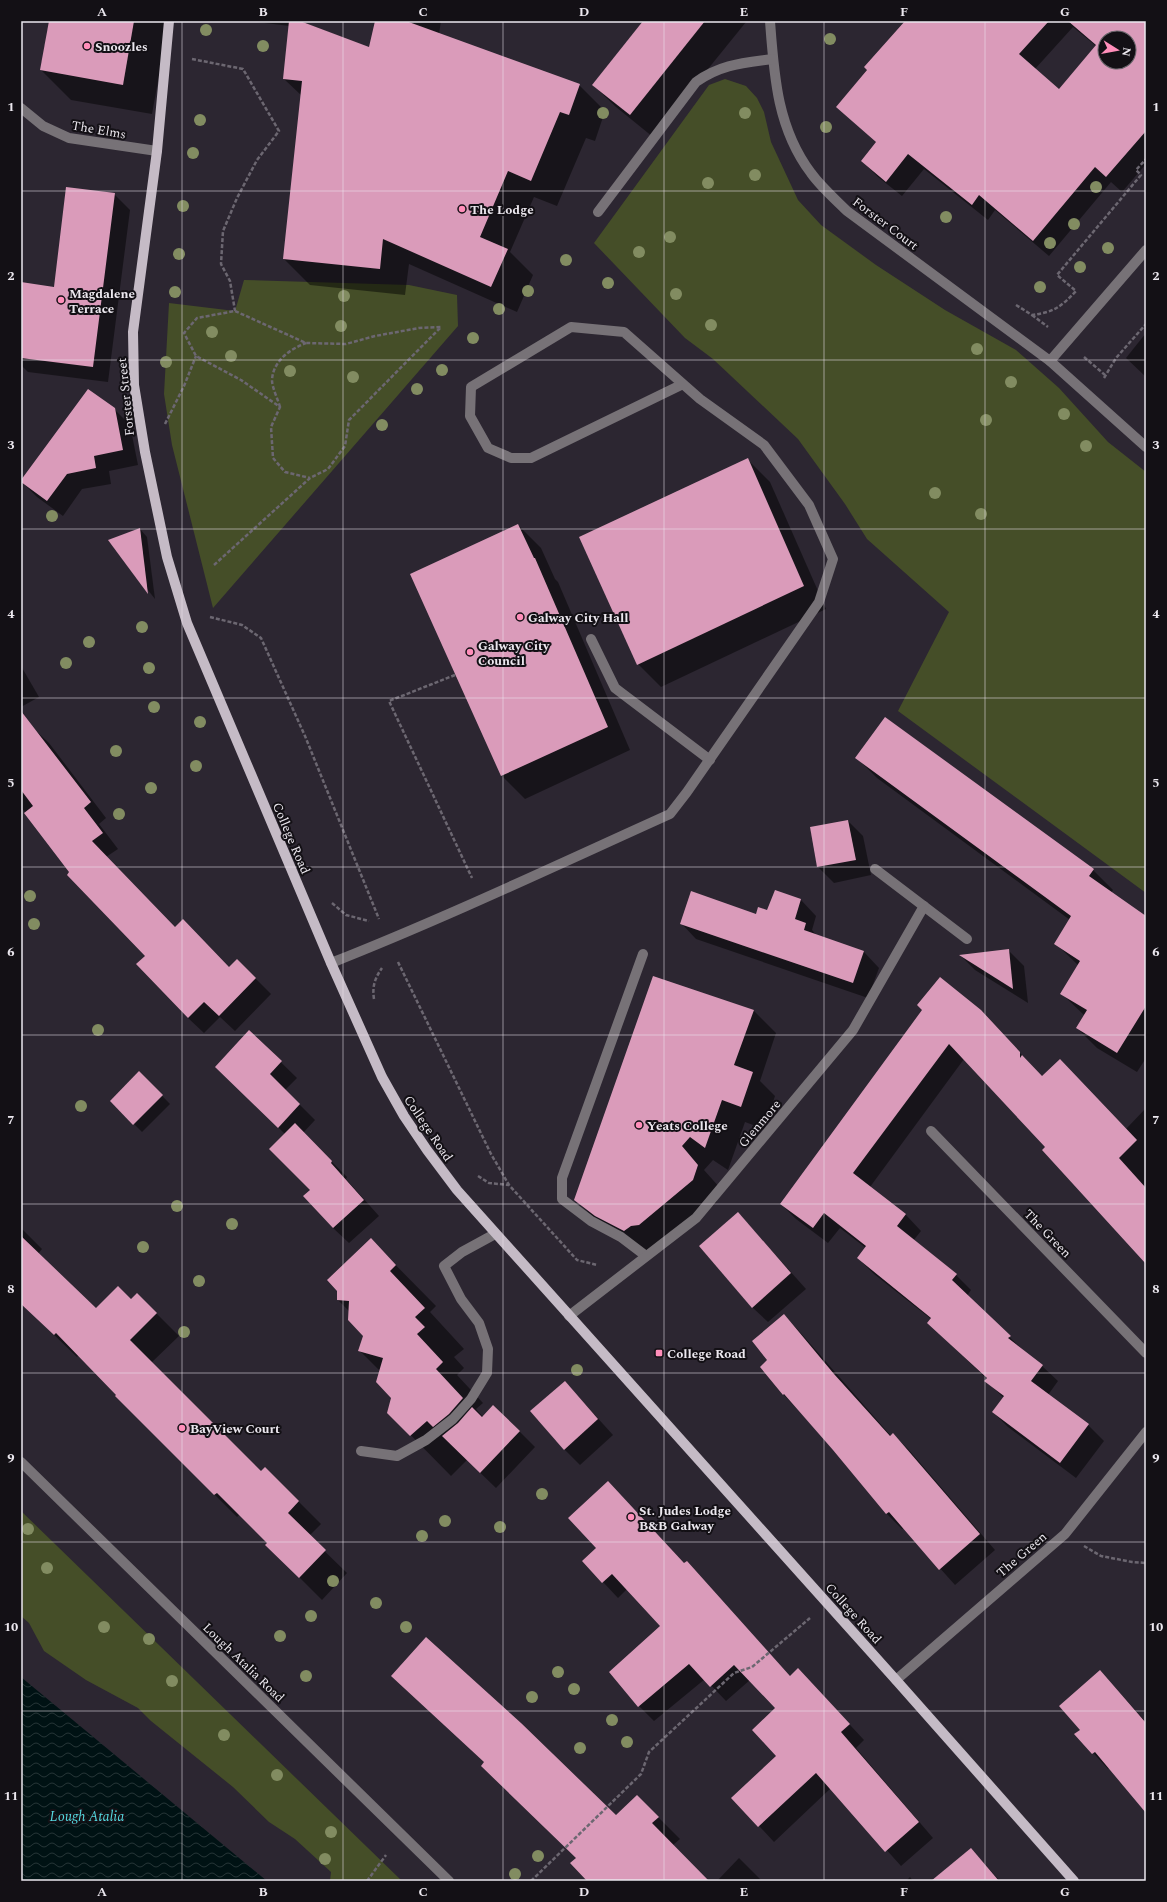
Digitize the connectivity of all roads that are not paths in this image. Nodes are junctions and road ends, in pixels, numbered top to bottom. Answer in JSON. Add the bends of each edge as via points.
{"nodes":[{"id":1,"x":169,"y":21,"type":"edge"},
{"id":2,"x":770,"y":21,"type":"edge"},
{"id":3,"x":773,"y":59,"type":"junction"},
{"id":4,"x":21,"y":108,"type":"edge"},
{"id":5,"x":156,"y":151,"type":"junction"},
{"id":6,"x":598,"y":212,"type":"dead end"},
{"id":7,"x":1146,"y":250,"type":"edge"},
{"id":8,"x":1050,"y":360,"type":"junction"},
{"id":9,"x":683,"y":384,"type":"junction"},
{"id":10,"x":1146,"y":447,"type":"edge"},
{"id":11,"x":188,"y":623,"type":"joint"},
{"id":12,"x":591,"y":639,"type":"dead end"},
{"id":13,"x":710,"y":760,"type":"junction"},
{"id":14,"x":875,"y":869,"type":"dead end"},
{"id":15,"x":924,"y":906,"type":"junction"},
{"id":16,"x":967,"y":938,"type":"dead end"},
{"id":17,"x":643,"y":954,"type":"dead end"},
{"id":18,"x":330,"y":963,"type":"junction"},
{"id":19,"x":931,"y":1131,"type":"dead end"},
{"id":20,"x":496,"y":1234,"type":"junction"},
{"id":21,"x":646,"y":1256,"type":"junction"},
{"id":22,"x":569,"y":1316,"type":"junction"},
{"id":23,"x":1146,"y":1353,"type":"edge"},
{"id":24,"x":1146,"y":1432,"type":"edge"},
{"id":25,"x":361,"y":1451,"type":"dead end"},
{"id":26,"x":21,"y":1462,"type":"edge"},
{"id":27,"x":896,"y":1680,"type":"junction"},
{"id":28,"x":449,"y":1881,"type":"edge"},
{"id":29,"x":1074,"y":1881,"type":"edge"}],
"edges":[{"from":1,"to":5,"type":"main road","name":"Forster Street"},
{"from":2,"to":3,"type":"street","name":"Forster Court"},
{"from":3,"to":6,"type":"street","via":[[724,66],[696,82]]},
{"from":3,"to":8,"type":"street","name":"Forster Court","via":[[779,105],[785,123],[801,158],[822,186],[846,211]]},
{"from":4,"to":5,"type":"street","name":"The Elms","via":[[43,126],[69,138]]},
{"from":5,"to":11,"type":"main road","name":"Forster Street","via":[[133,332],[134,385],[145,452],[168,556]]},
{"from":7,"to":8,"type":"street"},
{"from":8,"to":10,"type":"street","name":"Forster Court"},
{"from":9,"to":9,"type":"street","via":[[624,332],[571,327],[471,387],[470,416],[488,448],[511,458],[530,458]]},
{"from":9,"to":13,"type":"street","via":[[764,445],[809,504],[833,559],[819,602]]},
{"from":11,"to":18,"type":"main road","name":"College Road"},
{"from":12,"to":13,"type":"street","via":[[615,688]]},
{"from":13,"to":18,"type":"street","via":[[670,814],[476,902]]},
{"from":14,"to":15,"type":"street"},
{"from":15,"to":16,"type":"street"},
{"from":15,"to":21,"type":"street","name":"Glenmore","via":[[853,1030],[696,1218]]},
{"from":17,"to":21,"type":"street","via":[[562,1178],[562,1200]]},
{"from":18,"to":20,"type":"main road","name":"College Road","via":[[382,1077],[404,1116],[457,1190]]},
{"from":19,"to":23,"type":"street","name":"The Green"},
{"from":20,"to":22,"type":"main road","name":"College Road"},
{"from":20,"to":25,"type":"street","via":[[462,1252],[444,1266],[461,1299],[479,1323],[488,1348],[487,1373],[471,1399],[453,1419],[426,1440],[397,1456]]},
{"from":21,"to":22,"type":"street","name":"Glenmore"},
{"from":22,"to":27,"type":"main road","name":"College Road"},
{"from":24,"to":27,"type":"street","name":"The Green","via":[[1065,1534]]},
{"from":26,"to":28,"type":"street","name":"Lough Atalia Road"},
{"from":27,"to":29,"type":"main road","name":"College Road"}]}
